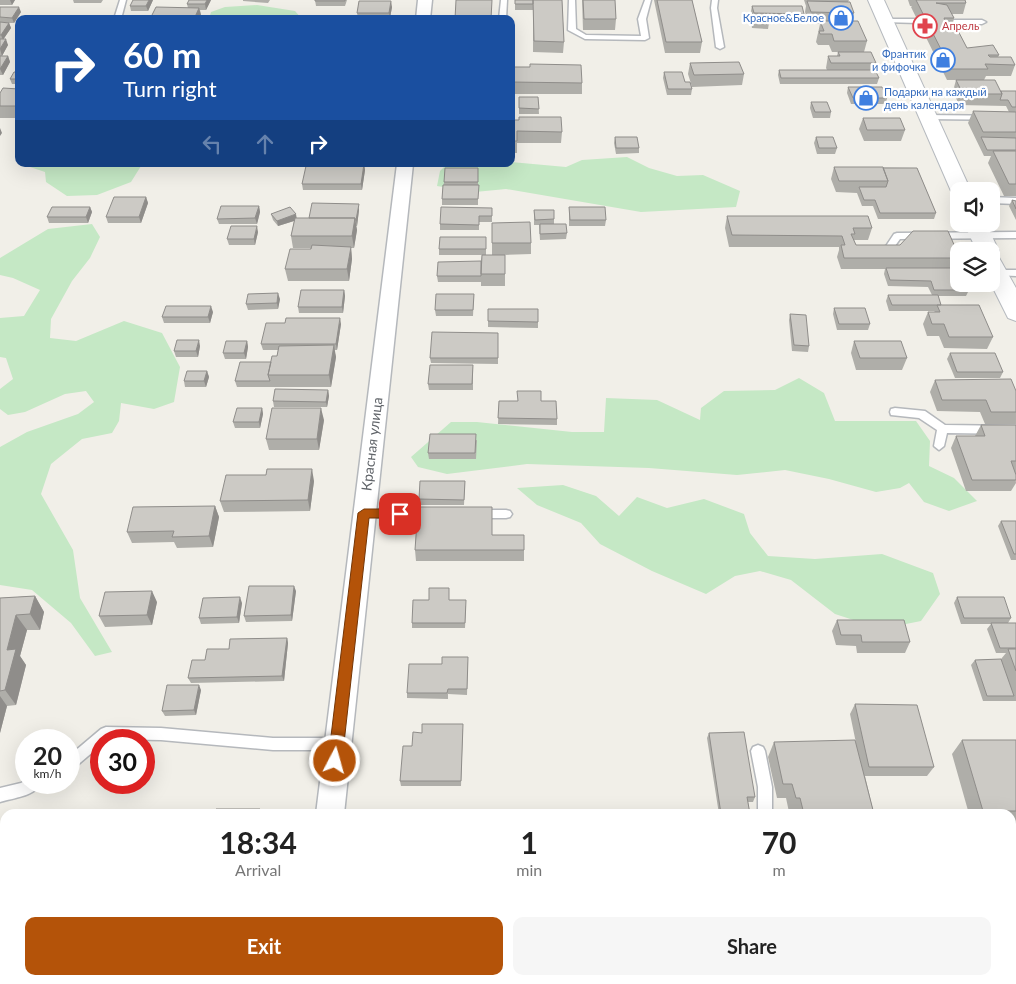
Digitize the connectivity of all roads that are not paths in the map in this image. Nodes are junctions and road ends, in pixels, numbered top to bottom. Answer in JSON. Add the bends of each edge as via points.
{"nodes":[{"id":1,"x":123,"y":0,"type":"edge"},
{"id":2,"x":425,"y":0,"type":"edge"},
{"id":3,"x":504,"y":0,"type":"edge"},
{"id":4,"x":572,"y":0,"type":"edge"},
{"id":5,"x":648,"y":0,"type":"edge"},
{"id":6,"x":715,"y":0,"type":"edge"},
{"id":7,"x":876,"y":0,"type":"edge"},
{"id":8,"x":118,"y":15,"type":"edge"},
{"id":9,"x":423,"y":15,"type":"edge"},
{"id":10,"x":502,"y":15,"type":"edge"},
{"id":11,"x":885,"y":21,"type":"junction"},
{"id":12,"x":918,"y":22,"type":"edge"},
{"id":13,"x":947,"y":22,"type":"edge"},
{"id":14,"x":982,"y":22,"type":"dead end"},
{"id":15,"x":720,"y":47,"type":"dead end"},
{"id":16,"x":927,"y":117,"type":"junction"},
{"id":17,"x":1016,"y":118,"type":"edge"},
{"id":18,"x":405,"y":167,"type":"edge"},
{"id":19,"x":957,"y":182,"type":"edge"},
{"id":20,"x":1000,"y":200,"type":"edge"},
{"id":21,"x":1016,"y":201,"type":"edge"},
{"id":22,"x":1016,"y":235,"type":"edge"},
{"id":23,"x":981,"y":237,"type":"edge"},
{"id":24,"x":868,"y":253,"type":"edge"},
{"id":25,"x":1002,"y":268,"type":"edge"},
{"id":26,"x":1016,"y":313,"type":"edge"},
{"id":27,"x":895,"y":412,"type":"dead end"},
{"id":28,"x":944,"y":429,"type":"junction"},
{"id":29,"x":1016,"y":430,"type":"edge"},
{"id":30,"x":939,"y":446,"type":"dead end"},
{"id":31,"x":364,"y":513,"type":"junction"},
{"id":32,"x":440,"y":514,"type":"edge"},
{"id":33,"x":468,"y":514,"type":"edge"},
{"id":34,"x":506,"y":514,"type":"dead end"},
{"id":35,"x":337,"y":744,"type":"junction"},
{"id":36,"x":758,"y":751,"type":"dead end"},
{"id":37,"x":80,"y":755,"type":"edge"},
{"id":38,"x":15,"y":791,"type":"edge"},
{"id":39,"x":0,"y":795,"type":"edge"},
{"id":40,"x":330,"y":809,"type":"edge"},
{"id":41,"x":765,"y":809,"type":"edge"}],
"edges":[{"from":1,"to":8,"type":"lane"},
{"from":2,"to":9,"type":"street"},
{"from":3,"to":10,"type":"lane"},
{"from":4,"to":5,"type":"lane","via":[[572,30],[585,37],[645,38],[642,19]]},
{"from":6,"to":15,"type":"lane"},
{"from":7,"to":11,"type":"main road"},
{"from":11,"to":12,"type":"lane"},
{"from":11,"to":16,"type":"main road"},
{"from":13,"to":14,"type":"lane"},
{"from":16,"to":17,"type":"lane"},
{"from":16,"to":19,"type":"main road"},
{"from":18,"to":31,"type":"street","name":"Красная улица"},
{"from":20,"to":21,"type":"lane"},
{"from":22,"to":23,"type":"lane"},
{"from":23,"to":24,"type":"lane","via":[[897,236],[889,248]]},
{"from":25,"to":26,"type":"main road"},
{"from":27,"to":28,"type":"lane","via":[[921,414]]},
{"from":28,"to":29,"type":"lane"},
{"from":28,"to":30,"type":"lane"},
{"from":31,"to":32,"type":"lane"},
{"from":31,"to":35,"type":"street","name":"Красная улица"},
{"from":33,"to":34,"type":"lane"},
{"from":35,"to":37,"type":"lane","via":[[273,744],[161,734],[106,733]]},
{"from":35,"to":40,"type":"street","name":"Красная улица"},
{"from":36,"to":41,"type":"lane","via":[[765,787]]},
{"from":38,"to":39,"type":"lane"}]}
